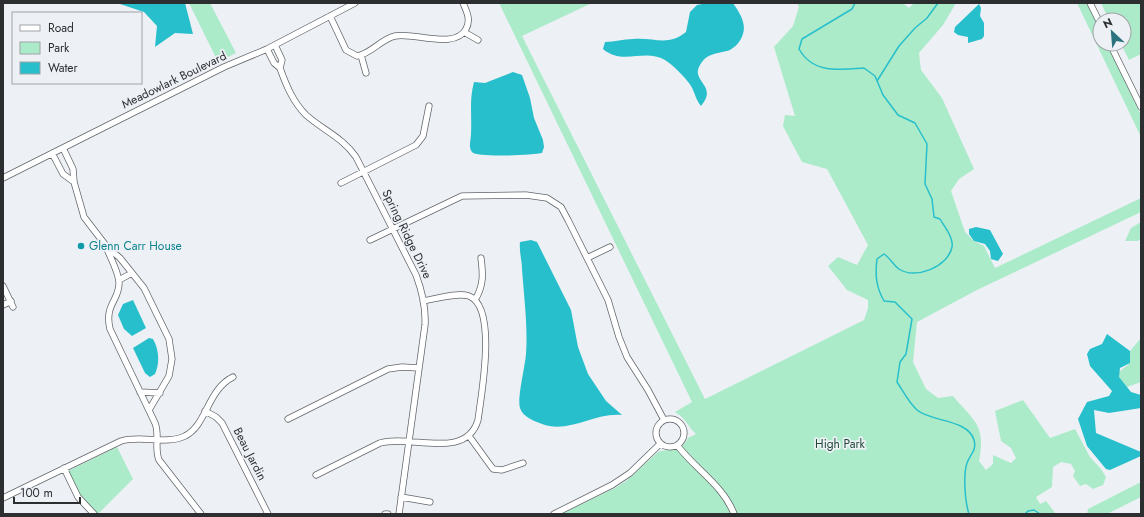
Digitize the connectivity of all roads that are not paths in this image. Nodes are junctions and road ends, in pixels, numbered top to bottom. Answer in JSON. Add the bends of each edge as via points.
{"nodes":[{"id":1,"x":355,"y":3,"type":"edge"},
{"id":2,"x":463,"y":3,"type":"edge"},
{"id":3,"x":1090,"y":3,"type":"edge"},
{"id":4,"x":1094,"y":12,"type":"edge"},
{"id":5,"x":330,"y":16,"type":"junction"},
{"id":6,"x":464,"y":32,"type":"junction"},
{"id":7,"x":478,"y":40,"type":"dead end"},
{"id":8,"x":275,"y":44,"type":"junction"},
{"id":9,"x":267,"y":49,"type":"junction"},
{"id":10,"x":1114,"y":52,"type":"edge"},
{"id":11,"x":361,"y":55,"type":"junction"},
{"id":12,"x":280,"y":68,"type":"junction"},
{"id":13,"x":366,"y":73,"type":"dead end"},
{"id":14,"x":429,"y":106,"type":"dead end"},
{"id":15,"x":1141,"y":107,"type":"edge"},
{"id":16,"x":63,"y":148,"type":"junction"},
{"id":17,"x":52,"y":153,"type":"junction"},
{"id":18,"x":364,"y":172,"type":"junction"},
{"id":19,"x":3,"y":178,"type":"edge"},
{"id":20,"x":74,"y":182,"type":"junction"},
{"id":21,"x":341,"y":184,"type":"dead end"},
{"id":22,"x":393,"y":228,"type":"junction"},
{"id":23,"x":370,"y":240,"type":"dead end"},
{"id":24,"x":107,"y":247,"type":"junction"},
{"id":25,"x":610,"y":247,"type":"dead end"},
{"id":26,"x":482,"y":258,"type":"dead end"},
{"id":27,"x":587,"y":258,"type":"junction"},
{"id":28,"x":132,"y":273,"type":"junction"},
{"id":29,"x":119,"y":280,"type":"junction"},
{"id":30,"x":3,"y":286,"type":"edge"},
{"id":31,"x":475,"y":300,"type":"junction"},
{"id":32,"x":423,"y":301,"type":"junction"},
{"id":33,"x":3,"y":305,"type":"edge"},
{"id":34,"x":419,"y":368,"type":"junction"},
{"id":35,"x":233,"y":377,"type":"dead end"},
{"id":36,"x":140,"y":392,"type":"junction"},
{"id":37,"x":160,"y":393,"type":"junction"},
{"id":38,"x":149,"y":410,"type":"junction"},
{"id":39,"x":205,"y":411,"type":"junction"},
{"id":40,"x":288,"y":419,"type":"dead end"},
{"id":41,"x":664,"y":420,"type":"junction"},
{"id":42,"x":469,"y":436,"type":"junction"},
{"id":43,"x":157,"y":439,"type":"junction"},
{"id":44,"x":409,"y":440,"type":"junction"},
{"id":45,"x":660,"y":444,"type":"junction"},
{"id":46,"x":677,"y":445,"type":"junction"},
{"id":47,"x":523,"y":463,"type":"dead end"},
{"id":48,"x":64,"y":468,"type":"junction"},
{"id":49,"x":316,"y":475,"type":"dead end"},
{"id":50,"x":401,"y":497,"type":"junction"},
{"id":51,"x":3,"y":498,"type":"edge"},
{"id":52,"x":430,"y":502,"type":"dead end"},
{"id":53,"x":94,"y":514,"type":"edge"},
{"id":54,"x":201,"y":514,"type":"edge"},
{"id":55,"x":268,"y":514,"type":"edge"},
{"id":56,"x":385,"y":514,"type":"edge"},
{"id":57,"x":388,"y":514,"type":"edge"},
{"id":58,"x":399,"y":514,"type":"edge"},
{"id":59,"x":554,"y":514,"type":"edge"},
{"id":60,"x":734,"y":514,"type":"edge"}],
"edges":[{"from":1,"to":5,"type":"street","name":"Meadowlark Boulevard"},
{"from":2,"to":6,"type":"street","via":[[468,18]]},
{"from":3,"to":4,"type":"street"},
{"from":5,"to":8,"type":"street","name":"Meadowlark Boulevard"},
{"from":5,"to":11,"type":"street","via":[[346,50],[354,55]]},
{"from":6,"to":7,"type":"street"},
{"from":6,"to":11,"type":"street","via":[[450,40],[410,35],[395,36]]},
{"from":8,"to":9,"type":"street","name":"Meadowlark Boulevard"},
{"from":8,"to":12,"type":"street","name":"Spring Ridge Drive","via":[[282,60]]},
{"from":9,"to":12,"type":"street","name":"Spring Ridge Drive","via":[[274,64]]},
{"from":9,"to":16,"type":"street","name":"Meadowlark Boulevard","via":[[224,67]]},
{"from":10,"to":15,"type":"street"},
{"from":11,"to":13,"type":"street"},
{"from":12,"to":18,"type":"street","name":"Spring Ridge Drive","via":[[300,108],[344,143]]},
{"from":14,"to":18,"type":"street","via":[[423,136],[416,145]]},
{"from":16,"to":17,"type":"street","name":"Meadowlark Boulevard"},
{"from":16,"to":20,"type":"street","via":[[73,169]]},
{"from":17,"to":19,"type":"street","name":"Meadowlark Boulevard"},
{"from":17,"to":20,"type":"street","via":[[63,174]]},
{"from":18,"to":21,"type":"street"},
{"from":18,"to":22,"type":"street","name":"Spring Ridge Drive"},
{"from":20,"to":24,"type":"street","via":[[84,217]]},
{"from":22,"to":23,"type":"street"},
{"from":22,"to":27,"type":"street","via":[[462,196],[529,195],[547,198],[561,207]]},
{"from":22,"to":32,"type":"street","name":"Spring Ridge Drive","via":[[416,274]]},
{"from":24,"to":28,"type":"street"},
{"from":24,"to":29,"type":"street"},
{"from":25,"to":27,"type":"street"},
{"from":26,"to":31,"type":"street","via":[[482,286]]},
{"from":27,"to":41,"type":"street","via":[[608,300],[618,338],[627,357]]},
{"from":28,"to":29,"type":"street"},
{"from":28,"to":37,"type":"street","via":[[144,288],[171,347],[170,372]]},
{"from":29,"to":36,"type":"street","via":[[108,321]]},
{"from":30,"to":33,"type":"street","via":[[12,304]]},
{"from":31,"to":32,"type":"street","via":[[462,295]]},
{"from":31,"to":42,"type":"street","via":[[481,310],[487,340],[478,420]]},
{"from":32,"to":34,"type":"street","name":"Spring Ridge Drive","via":[[426,314]]},
{"from":34,"to":40,"type":"street","via":[[388,369]]},
{"from":34,"to":44,"type":"street","name":"Spring Ridge Drive"},
{"from":35,"to":39,"type":"street","via":[[217,389]]},
{"from":36,"to":37,"type":"street"},
{"from":36,"to":38,"type":"street"},
{"from":37,"to":38,"type":"street"},
{"from":38,"to":43,"type":"street","via":[[156,426]]},
{"from":39,"to":43,"type":"street","via":[[189,434],[180,438]]},
{"from":39,"to":55,"type":"street","name":"Beau Jardin","via":[[222,423]]},
{"from":41,"to":45,"type":"street","via":[[656,431]]},
{"from":41,"to":46,"type":"street","via":[[677,420],[684,429],[683,440]]},
{"from":42,"to":44,"type":"street","via":[[439,444]]},
{"from":42,"to":47,"type":"street","via":[[493,469],[502,470]]},
{"from":43,"to":48,"type":"street","via":[[121,441]]},
{"from":43,"to":54,"type":"street","via":[[157,454],[162,465]]},
{"from":44,"to":49,"type":"street","via":[[380,443]]},
{"from":44,"to":50,"type":"street","name":"Spring Ridge Drive"},
{"from":45,"to":46,"type":"street","via":[[669,448]]},
{"from":45,"to":59,"type":"street","via":[[630,473],[612,485]]},
{"from":46,"to":60,"type":"street","via":[[692,464],[721,491]]},
{"from":48,"to":51,"type":"street"},
{"from":48,"to":53,"type":"street","via":[[78,496]]},
{"from":50,"to":52,"type":"street"},
{"from":50,"to":58,"type":"street","name":"Spring Ridge Drive"},
{"from":56,"to":57,"type":"street"}]}
